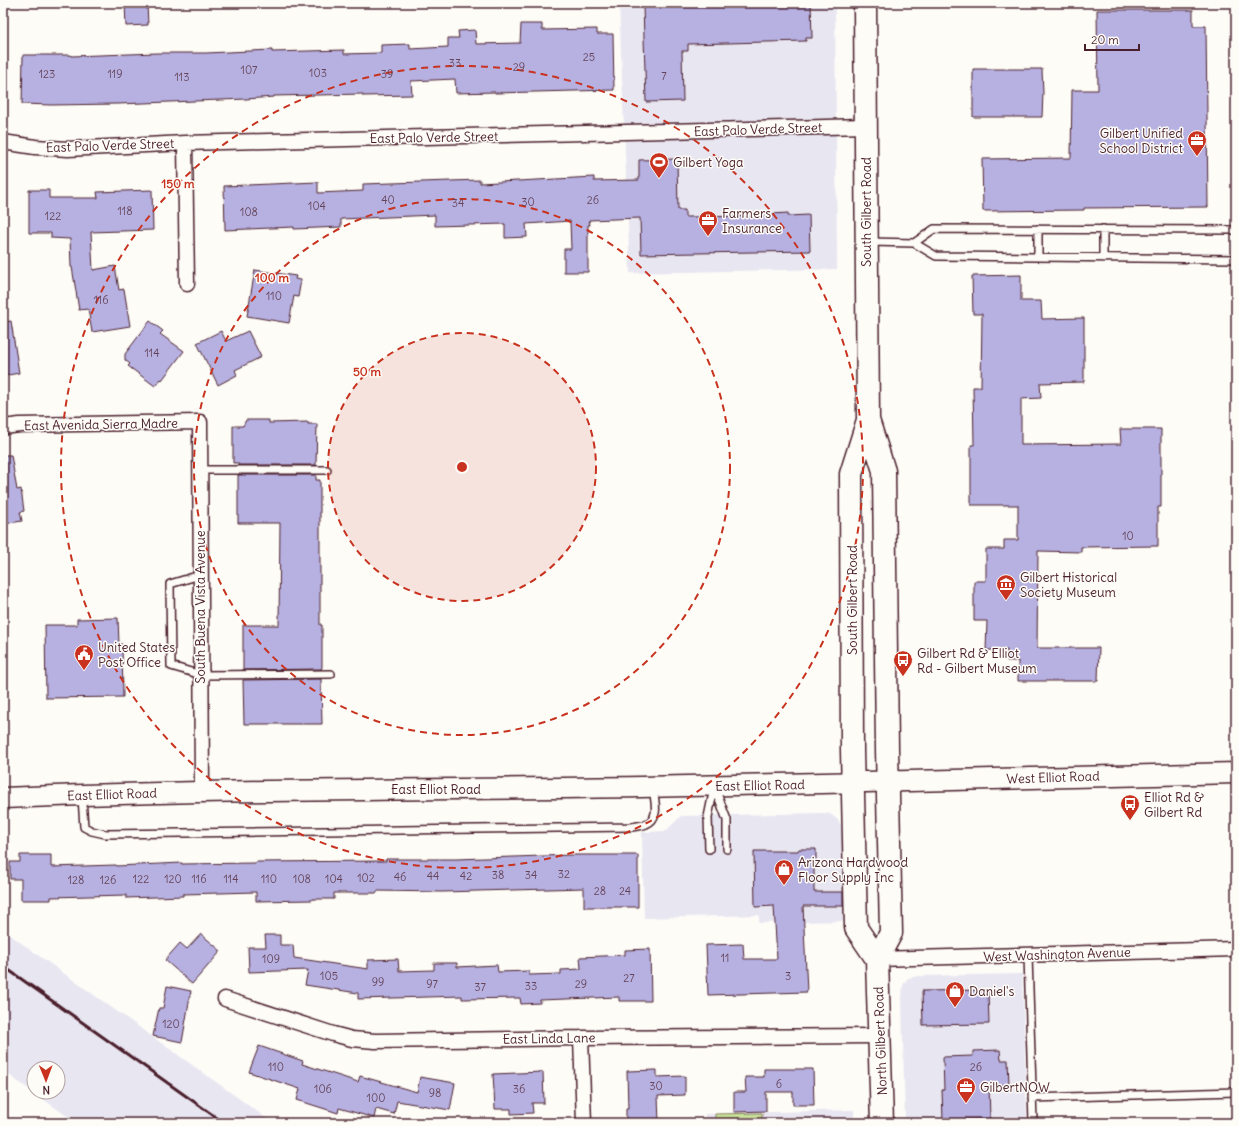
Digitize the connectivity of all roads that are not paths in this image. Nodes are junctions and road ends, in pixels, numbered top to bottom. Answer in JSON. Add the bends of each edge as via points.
{"nodes":[{"id":1,"x":865,"y":3,"type":"edge"},
{"id":2,"x":866,"y":126,"type":"junction"},
{"id":3,"x":3,"y":142,"type":"edge"},
{"id":4,"x":185,"y":143,"type":"junction"},
{"id":5,"x":1038,"y":229,"type":"junction"},
{"id":6,"x":1103,"y":229,"type":"junction"},
{"id":7,"x":1236,"y":230,"type":"edge"},
{"id":8,"x":866,"y":242,"type":"junction"},
{"id":9,"x":914,"y":243,"type":"junction"},
{"id":10,"x":1038,"y":257,"type":"junction"},
{"id":11,"x":1103,"y":258,"type":"junction"},
{"id":12,"x":1236,"y":259,"type":"edge"},
{"id":13,"x":187,"y":284,"type":"dead end"},
{"id":14,"x":868,"y":420,"type":"junction"},
{"id":15,"x":200,"y":422,"type":"joint"},
{"id":16,"x":3,"y":426,"type":"edge"},
{"id":17,"x":200,"y":470,"type":"junction"},
{"id":18,"x":327,"y":470,"type":"dead end"},
{"id":19,"x":200,"y":576,"type":"junction"},
{"id":20,"x":331,"y":674,"type":"dead end"},
{"id":21,"x":201,"y":675,"type":"junction"},
{"id":22,"x":1236,"y":773,"type":"edge"},
{"id":23,"x":870,"y":782,"type":"junction"},
{"id":24,"x":714,"y":786,"type":"junction"},
{"id":25,"x":653,"y":787,"type":"junction"},
{"id":26,"x":202,"y":791,"type":"junction"},
{"id":27,"x":82,"y":795,"type":"junction"},
{"id":28,"x":3,"y":798,"type":"edge"},
{"id":29,"x":709,"y":849,"type":"dead end"},
{"id":30,"x":727,"y":849,"type":"dead end"},
{"id":31,"x":1236,"y":949,"type":"edge"},
{"id":32,"x":1028,"y":955,"type":"junction"},
{"id":33,"x":877,"y":959,"type":"junction"},
{"id":34,"x":225,"y":999,"type":"dead end"},
{"id":35,"x":879,"y":1036,"type":"junction"},
{"id":36,"x":581,"y":1038,"type":"junction"},
{"id":37,"x":1236,"y":1092,"type":"edge"},
{"id":38,"x":1032,"y":1098,"type":"junction"},
{"id":39,"x":584,"y":1123,"type":"edge"},
{"id":40,"x":882,"y":1123,"type":"edge"},
{"id":41,"x":1033,"y":1123,"type":"edge"}],
"edges":[{"from":1,"to":2,"type":"main road","name":"South Gilbert Road"},
{"from":2,"to":4,"type":"street","name":"East Palo Verde Street"},
{"from":2,"to":8,"type":"main road","name":"South Gilbert Road"},
{"from":3,"to":4,"type":"street","name":"East Palo Verde Street","via":[[68,149]]},
{"from":4,"to":13,"type":"street"},
{"from":5,"to":6,"type":"lane"},
{"from":5,"to":9,"type":"lane","via":[[934,229]]},
{"from":5,"to":10,"type":"lane"},
{"from":6,"to":7,"type":"lane"},
{"from":6,"to":11,"type":"lane"},
{"from":8,"to":9,"type":"lane"},
{"from":8,"to":14,"type":"main road","name":"South Gilbert Road"},
{"from":9,"to":10,"type":"lane","via":[[936,256]]},
{"from":10,"to":11,"type":"lane"},
{"from":11,"to":12,"type":"lane"},
{"from":14,"to":23,"type":"main road","name":"South Gilbert Road","via":[[884,471]]},
{"from":14,"to":23,"type":"main road","name":"South Gilbert Road","via":[[851,474]]},
{"from":15,"to":16,"type":"street","name":"East Avenida Sierra Madre"},
{"from":15,"to":17,"type":"street","name":"South Buena Vista Avenue"},
{"from":17,"to":18,"type":"lane"},
{"from":17,"to":19,"type":"street","name":"South Buena Vista Avenue"},
{"from":19,"to":21,"type":"street","name":"South Buena Vista Avenue"},
{"from":19,"to":21,"type":"lane","via":[[170,584],[170,592],[171,666]]},
{"from":20,"to":21,"type":"lane"},
{"from":21,"to":26,"type":"street","name":"South Buena Vista Avenue"},
{"from":22,"to":23,"type":"main road","name":"West Elliot Road"},
{"from":23,"to":24,"type":"main road","name":"East Elliot Road"},
{"from":23,"to":33,"type":"main road","name":"North Gilbert Road","via":[[891,933]]},
{"from":23,"to":33,"type":"main road","via":[[856,928]]},
{"from":24,"to":25,"type":"main road","name":"East Elliot Road"},
{"from":24,"to":29,"type":"lane","via":[[708,818]]},
{"from":24,"to":30,"type":"lane","via":[[727,820]]},
{"from":25,"to":26,"type":"main road","name":"East Elliot Road"},
{"from":25,"to":27,"type":"lane","via":[[656,815],[646,824],[631,827],[105,834],[84,827]]},
{"from":26,"to":27,"type":"main road","name":"East Elliot Road"},
{"from":27,"to":28,"type":"main road","name":"East Elliot Road"},
{"from":31,"to":32,"type":"street","name":"West Washington Avenue"},
{"from":32,"to":33,"type":"street","name":"West Washington Avenue"},
{"from":32,"to":38,"type":"lane"},
{"from":33,"to":35,"type":"main road","name":"North Gilbert Road"},
{"from":34,"to":36,"type":"street","name":"East Linda Lane","via":[[352,1039],[375,1041]]},
{"from":35,"to":36,"type":"street","name":"East Linda Lane"},
{"from":35,"to":40,"type":"main road","name":"North Gilbert Road"},
{"from":36,"to":39,"type":"street"},
{"from":37,"to":38,"type":"lane"},
{"from":38,"to":41,"type":"lane"}]}
